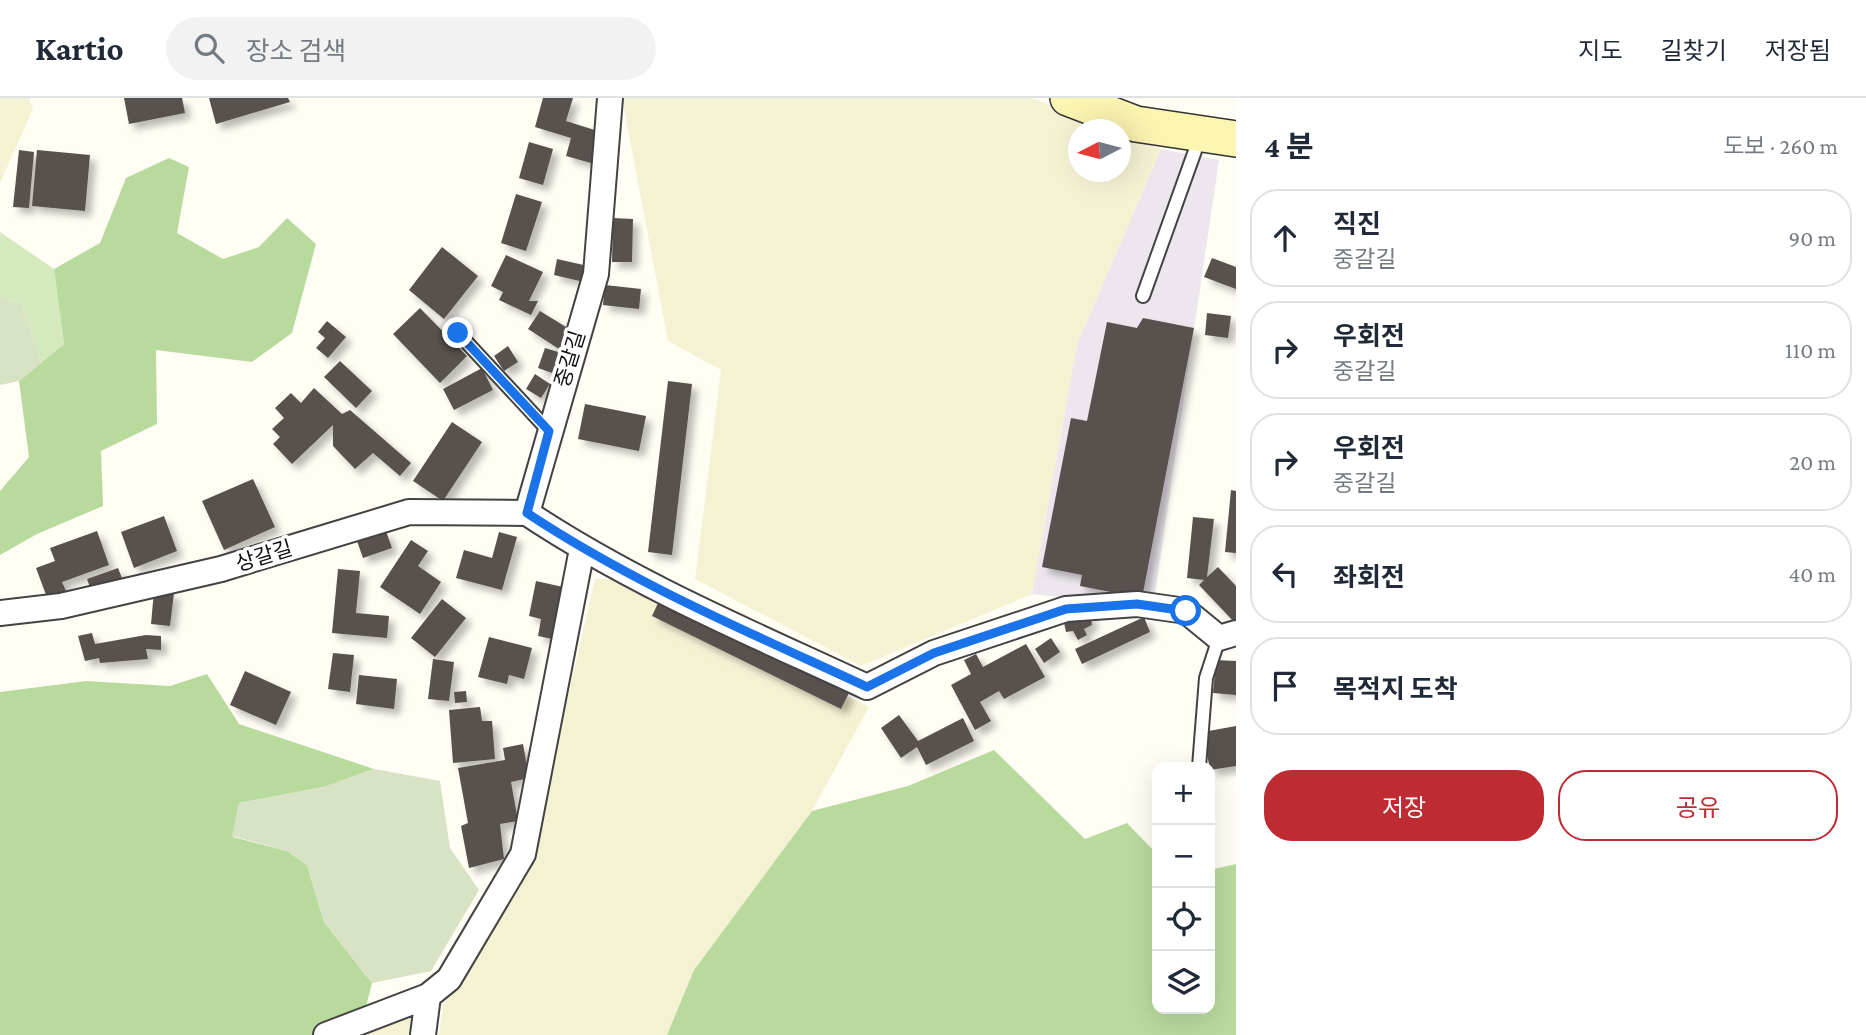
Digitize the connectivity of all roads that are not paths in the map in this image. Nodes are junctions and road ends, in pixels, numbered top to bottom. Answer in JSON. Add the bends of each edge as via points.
{"nodes":[{"id":1,"x":610,"y":98,"type":"edge"},
{"id":2,"x":1068,"y":98,"type":"edge"},
{"id":3,"x":1201,"y":134,"type":"junction"},
{"id":4,"x":1236,"y":139,"type":"edge"},
{"id":5,"x":1143,"y":296,"type":"dead end"},
{"id":6,"x":458,"y":333,"type":"dead end"},
{"id":7,"x":549,"y":431,"type":"junction"},
{"id":8,"x":527,"y":513,"type":"junction"},
{"id":9,"x":582,"y":549,"type":"junction"},
{"id":10,"x":0,"y":613,"type":"edge"},
{"id":11,"x":1228,"y":635,"type":"edge"},
{"id":12,"x":1199,"y":762,"type":"edge"},
{"id":13,"x":428,"y":996,"type":"junction"},
{"id":14,"x":326,"y":1035,"type":"edge"},
{"id":15,"x":423,"y":1035,"type":"edge"}],
"edges":[{"from":1,"to":7,"type":"street","name":"중갈길","via":[[596,274]]},
{"from":2,"to":3,"type":"main road","via":[[1136,124]]},
{"from":3,"to":4,"type":"main road"},
{"from":3,"to":5,"type":"lane"},
{"from":6,"to":7,"type":"lane"},
{"from":7,"to":8,"type":"street","name":"중갈길"},
{"from":8,"to":9,"type":"street"},
{"from":8,"to":10,"type":"street","name":"상갈길","via":[[409,512],[221,569],[61,606]]},
{"from":9,"to":11,"type":"street","via":[[644,584],[867,687],[934,653],[1066,609],[1137,604],[1186,611]]},
{"from":9,"to":13,"type":"street","via":[[523,854],[449,979]]},
{"from":11,"to":12,"type":"lane","via":[[1206,678]]},
{"from":13,"to":14,"type":"street"},
{"from":13,"to":15,"type":"street"}]}
